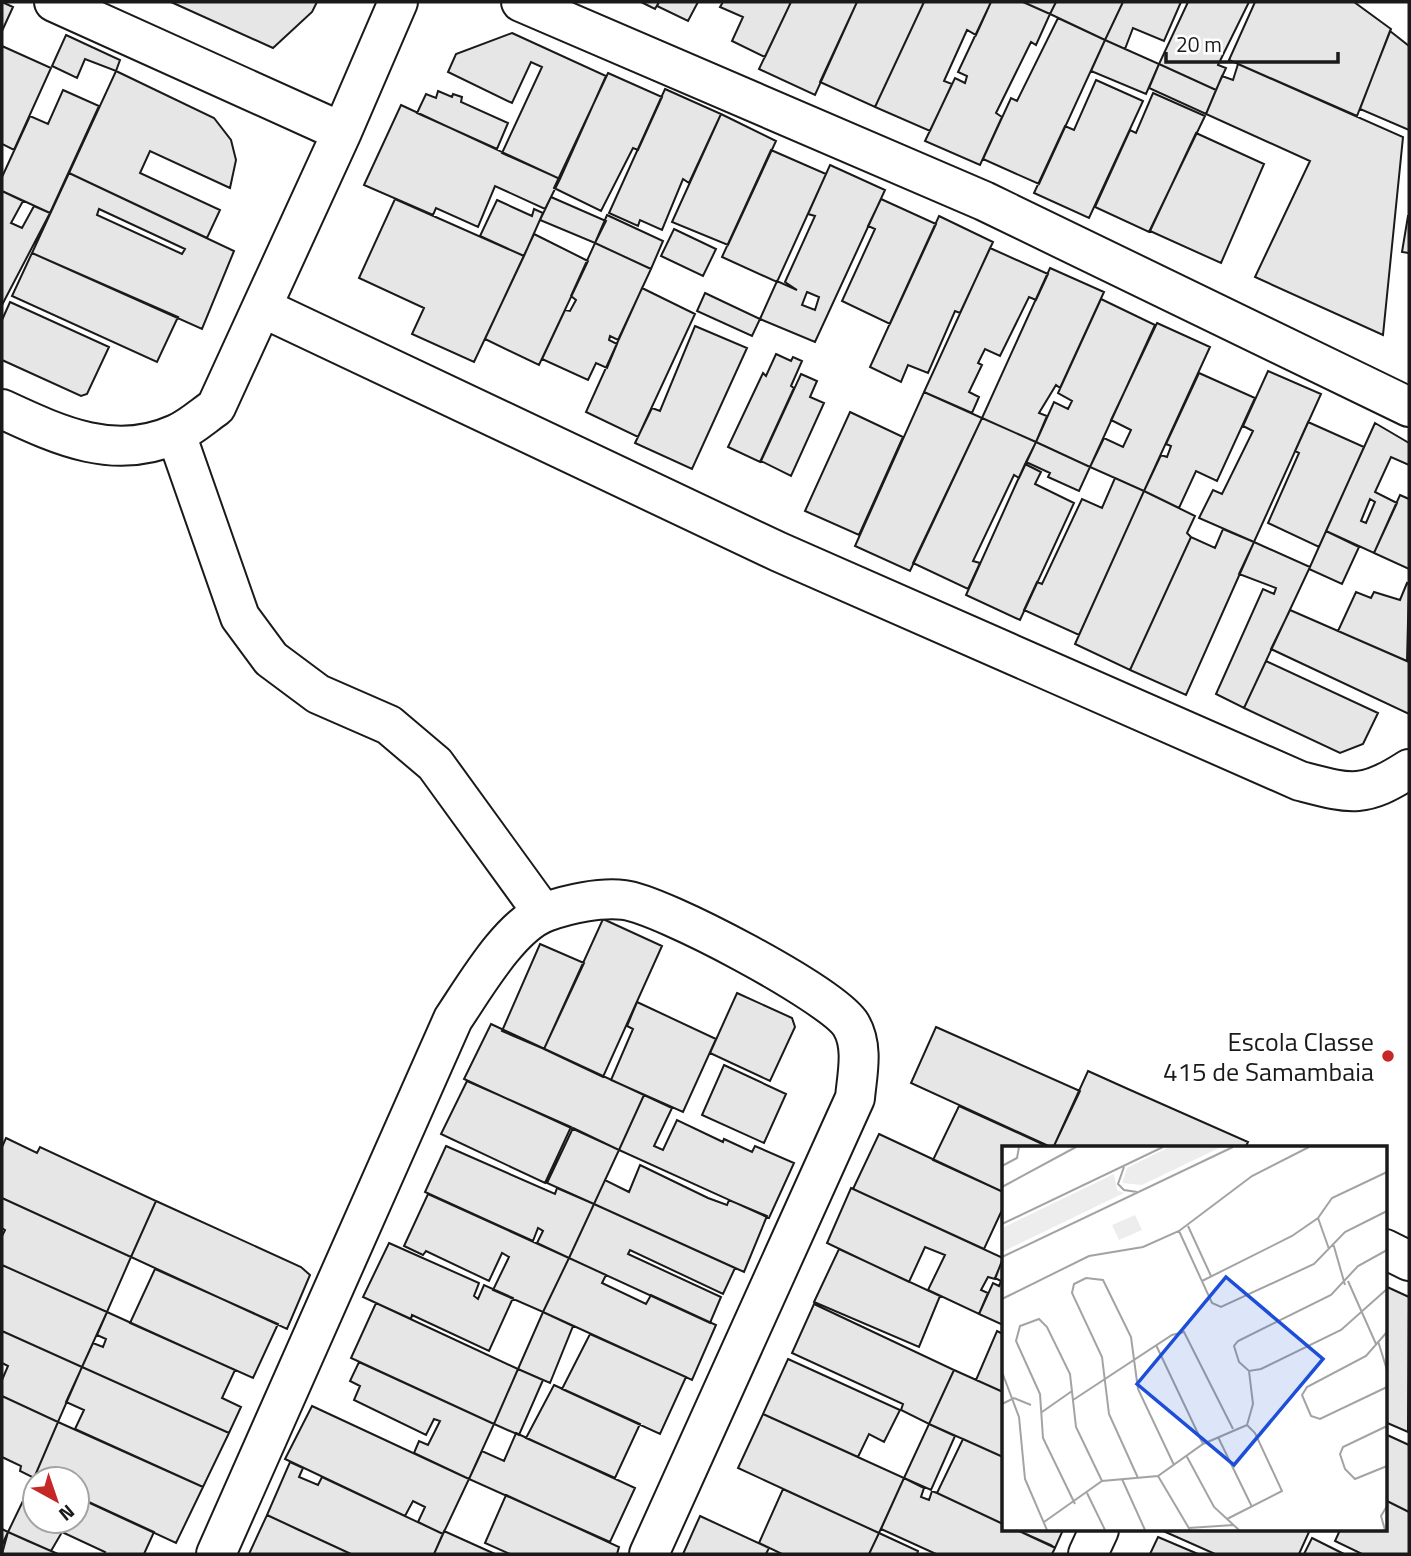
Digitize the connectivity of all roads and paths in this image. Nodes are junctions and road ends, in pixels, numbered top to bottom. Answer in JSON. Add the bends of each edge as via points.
{"nodes":[{"id":1,"x":54,"y":2,"type":"edge"},
{"id":2,"x":398,"y":2,"type":"edge"},
{"id":3,"x":522,"y":2,"type":"edge"},
{"id":4,"x":342,"y":132,"type":"junction"},
{"id":5,"x":263,"y":308,"type":"junction"},
{"id":6,"x":1409,"y":407,"type":"edge"},
{"id":7,"x":2,"y":409,"type":"edge"},
{"id":8,"x":176,"y":434,"type":"junction"},
{"id":9,"x":1409,"y":769,"type":"edge"},
{"id":10,"x":543,"y":913,"type":"junction"},
{"id":11,"x":1386,"y":1250,"type":"edge"},
{"id":12,"x":1409,"y":1261,"type":"edge"},
{"id":13,"x":1098,"y":1532,"type":"edge"},
{"id":14,"x":216,"y":1554,"type":"edge"},
{"id":15,"x":649,"y":1554,"type":"edge"},
{"id":16,"x":1088,"y":1554,"type":"edge"}],
"edges":[{"from":1,"to":4,"type":"street"},
{"from":2,"to":4,"type":"street"},
{"from":3,"to":6,"type":"street","via":[[984,201]]},
{"from":4,"to":5,"type":"street"},
{"from":5,"to":8,"type":"street","via":[[216,407]]},
{"from":5,"to":9,"type":"street","via":[[779,552],[1300,781],[1349,793],[1386,785]]},
{"from":7,"to":8,"type":"street","via":[[99,447],[137,445]]},
{"from":8,"to":10,"type":"street","via":[[240,617],[271,659],[318,694],[389,725],[435,764]]},
{"from":10,"to":14,"type":"street","via":[[506,942],[453,1019]]},
{"from":10,"to":15,"type":"street","via":[[574,904],[625,900],[699,927],[823,1000],[851,1025],[859,1055],[855,1098]]},
{"from":11,"to":12,"type":"street"},
{"from":13,"to":16,"type":"street"}]}
